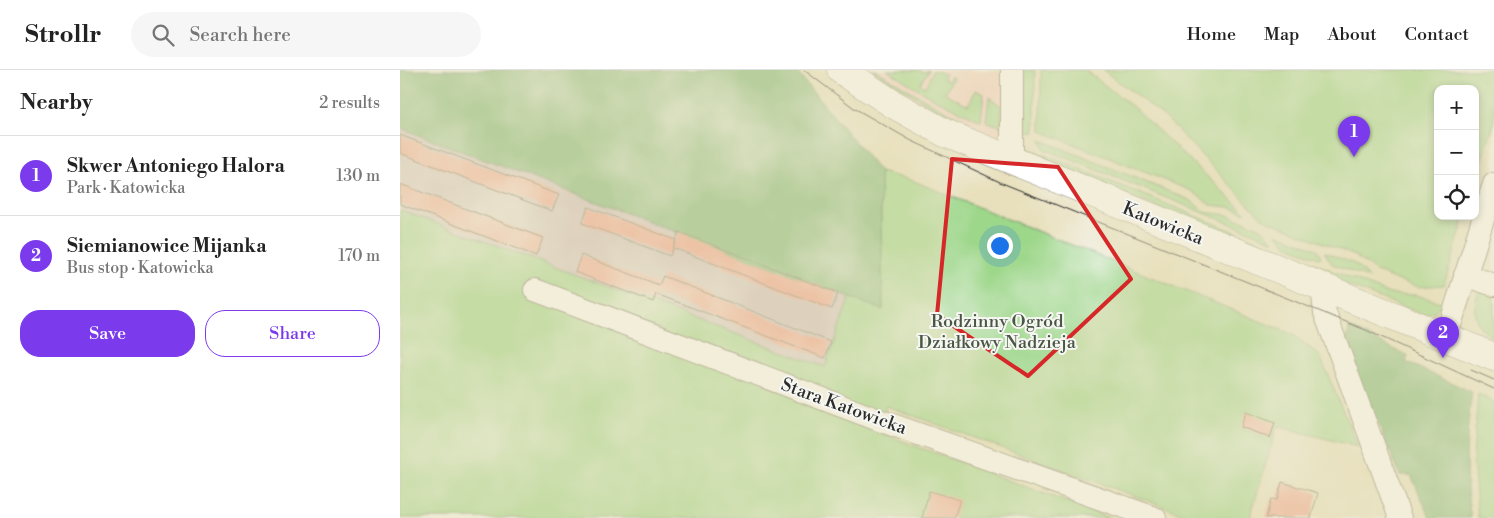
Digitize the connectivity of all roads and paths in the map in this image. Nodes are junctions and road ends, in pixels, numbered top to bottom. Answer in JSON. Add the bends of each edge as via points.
{"nodes":[{"id":1,"x":841,"y":70,"type":"edge"},
{"id":2,"x":1012,"y":70,"type":"edge"},
{"id":3,"x":1012,"y":161,"type":"junction"},
{"id":4,"x":1494,"y":184,"type":"edge"},
{"id":5,"x":1465,"y":275,"type":"junction"},
{"id":6,"x":1494,"y":285,"type":"edge"},
{"id":7,"x":1322,"y":287,"type":"junction"},
{"id":8,"x":535,"y":290,"type":"dead end"},
{"id":9,"x":1446,"y":338,"type":"junction"},
{"id":10,"x":1494,"y":357,"type":"edge"},
{"id":11,"x":1154,"y":518,"type":"edge"},
{"id":12,"x":1400,"y":518,"type":"edge"}],
"edges":[{"from":1,"to":3,"type":"main road","name":"Katowicka","via":[[946,133]]},
{"from":2,"to":3,"type":"street"},
{"from":3,"to":7,"type":"main road","name":"Katowicka"},
{"from":4,"to":5,"type":"street"},
{"from":5,"to":6,"type":"street"},
{"from":5,"to":9,"type":"street"},
{"from":7,"to":9,"type":"main road","name":"Katowicka"},
{"from":7,"to":12,"type":"street","via":[[1325,313]]},
{"from":8,"to":11,"type":"street","name":"Stara Katowicka","via":[[876,419]]},
{"from":9,"to":10,"type":"main road","name":"Katowicka"}]}
